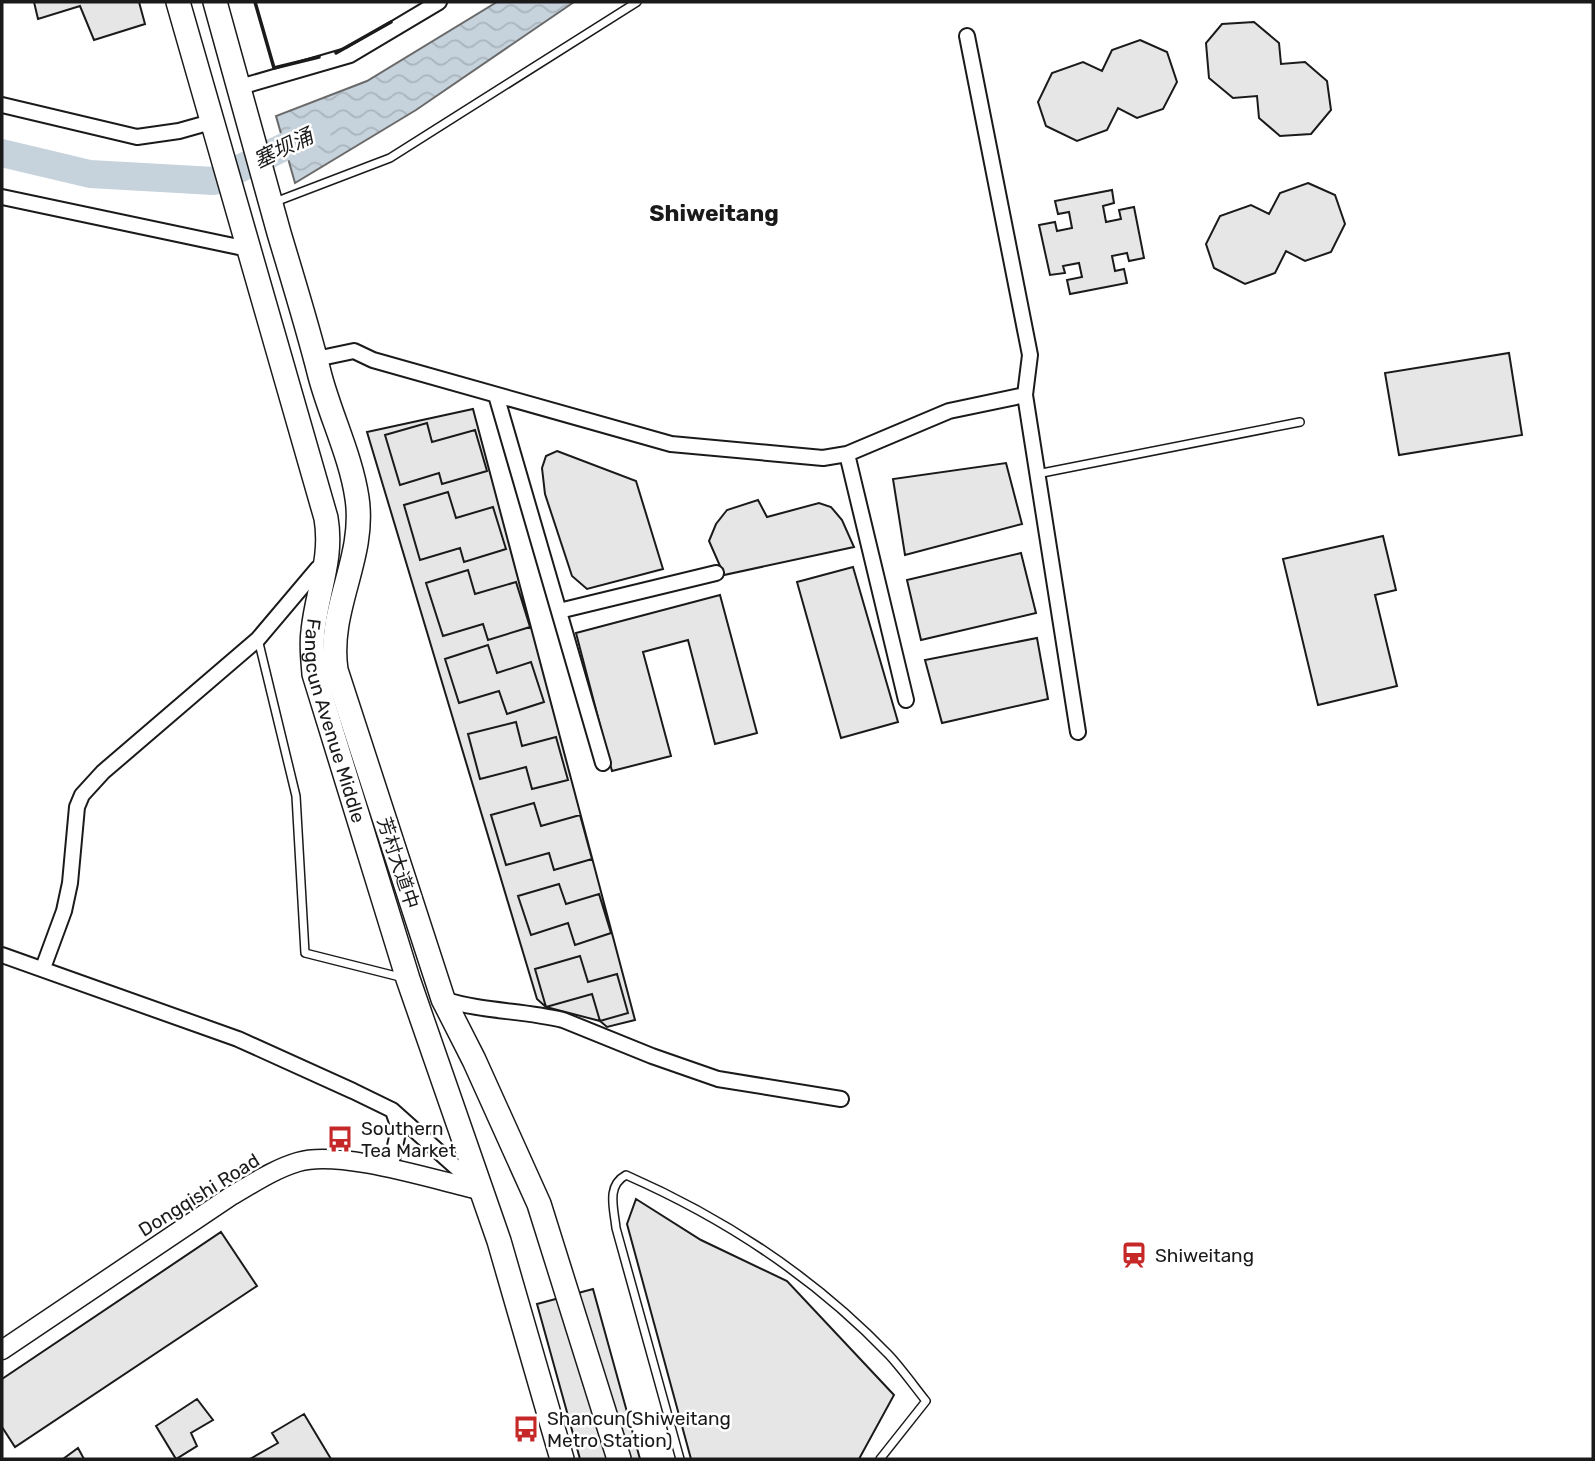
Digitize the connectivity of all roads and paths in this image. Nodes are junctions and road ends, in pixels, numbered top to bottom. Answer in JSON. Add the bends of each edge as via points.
{"nodes":[{"id":1,"x":177,"y":2,"type":"edge"},
{"id":2,"x":215,"y":2,"type":"edge"},
{"id":3,"x":439,"y":2,"type":"edge"},
{"id":4,"x":637,"y":2,"type":"edge"},
{"id":5,"x":224,"y":32,"type":"junction"},
{"id":6,"x":187,"y":36,"type":"junction"},
{"id":7,"x":967,"y":36,"type":"dead end"},
{"id":8,"x":240,"y":88,"type":"junction"},
{"id":9,"x":2,"y":105,"type":"edge"},
{"id":10,"x":211,"y":122,"type":"junction"},
{"id":11,"x":2,"y":197,"type":"edge"},
{"id":12,"x":271,"y":203,"type":"junction"},
{"id":13,"x":248,"y":249,"type":"junction"},
{"id":14,"x":316,"y":359,"type":"junction"},
{"id":15,"x":496,"y":395,"type":"junction"},
{"id":16,"x":1025,"y":395,"type":"junction"},
{"id":17,"x":1300,"y":422,"type":"dead end"},
{"id":18,"x":847,"y":454,"type":"junction"},
{"id":19,"x":1037,"y":474,"type":"junction"},
{"id":20,"x":318,"y":568,"type":"dead end"},
{"id":21,"x":716,"y":573,"type":"dead end"},
{"id":22,"x":559,"y":611,"type":"junction"},
{"id":23,"x":258,"y":639,"type":"junction"},
{"id":24,"x":906,"y":700,"type":"dead end"},
{"id":25,"x":1078,"y":732,"type":"dead end"},
{"id":26,"x":603,"y":763,"type":"dead end"},
{"id":27,"x":2,"y":955,"type":"edge"},
{"id":28,"x":43,"y":968,"type":"junction"},
{"id":29,"x":408,"y":979,"type":"junction"},
{"id":30,"x":443,"y":999,"type":"junction"},
{"id":31,"x":841,"y":1099,"type":"dead end"},
{"id":32,"x":392,"y":1110,"type":"junction"},
{"id":33,"x":390,"y":1169,"type":"junction"},
{"id":34,"x":483,"y":1191,"type":"junction"},
{"id":35,"x":2,"y":1350,"type":"edge"},
{"id":36,"x":562,"y":1459,"type":"edge"},
{"id":37,"x":619,"y":1459,"type":"edge"},
{"id":38,"x":680,"y":1459,"type":"edge"},
{"id":39,"x":880,"y":1459,"type":"edge"}],
"edges":[{"from":1,"to":6,"type":"highway","name":"Fangcun Avenue Middle"},
{"from":2,"to":5,"type":"highway","name":"Fangcun Avenue Middle"},
{"from":3,"to":8,"type":"street","via":[[350,55]]},
{"from":4,"to":12,"type":"lane","via":[[390,158]]},
{"from":5,"to":6,"type":"highway","via":[[202,20],[195,22]]},
{"from":5,"to":8,"type":"highway","name":"Fangcun Avenue Middle"},
{"from":6,"to":10,"type":"highway","name":"Fangcun Avenue Middle"},
{"from":7,"to":16,"type":"street","via":[[1030,355]]},
{"from":8,"to":12,"type":"highway","name":"Fangcun Avenue Middle"},
{"from":9,"to":10,"type":"street","via":[[137,136]]},
{"from":10,"to":13,"type":"highway","name":"Fangcun Avenue Middle"},
{"from":11,"to":13,"type":"street"},
{"from":12,"to":14,"type":"highway","name":"Fangcun Avenue Middle"},
{"from":13,"to":29,"type":"highway","name":"Fangcun Avenue Middle","via":[[326,519],[326,569],[312,632],[314,674]]},
{"from":14,"to":15,"type":"street","via":[[354,351]]},
{"from":14,"to":30,"type":"highway","name":"Fangcun Avenue Middle","via":[[357,496],[359,522],[337,613],[336,670]]},
{"from":15,"to":18,"type":"street","via":[[671,444],[823,458]]},
{"from":15,"to":22,"type":"street"},
{"from":16,"to":18,"type":"street","via":[[949,411]]},
{"from":16,"to":19,"type":"street"},
{"from":17,"to":19,"type":"lane"},
{"from":18,"to":24,"type":"street"},
{"from":19,"to":25,"type":"street"},
{"from":20,"to":23,"type":"street"},
{"from":21,"to":22,"type":"street"},
{"from":22,"to":26,"type":"street"},
{"from":23,"to":28,"type":"street","via":[[82,795],[64,911]]},
{"from":23,"to":29,"type":"lane","via":[[296,796],[305,953]]},
{"from":27,"to":28,"type":"street"},
{"from":28,"to":32,"type":"street","via":[[251,1044]]},
{"from":29,"to":34,"type":"highway","name":"Fangcun Avenue Middle"},
{"from":30,"to":31,"type":"street","via":[[563,1020],[718,1079]]},
{"from":30,"to":37,"type":"highway","name":"Fangcun Avenue Middle","via":[[539,1204]]},
{"from":32,"to":33,"type":"street","via":[[399,1128]]},
{"from":32,"to":34,"type":"street"},
{"from":33,"to":34,"type":"street","name":"Dongqishi Road"},
{"from":33,"to":35,"type":"street","name":"Dongqishi Road","via":[[322,1158],[279,1170],[208,1211]]},
{"from":34,"to":36,"type":"highway","name":"Fangcun Avenue Middle"},
{"from":38,"to":39,"type":"lane","via":[[616,1227],[612,1191],[626,1175],[768,1251],[821,1291],[890,1356],[926,1401]]}]}
